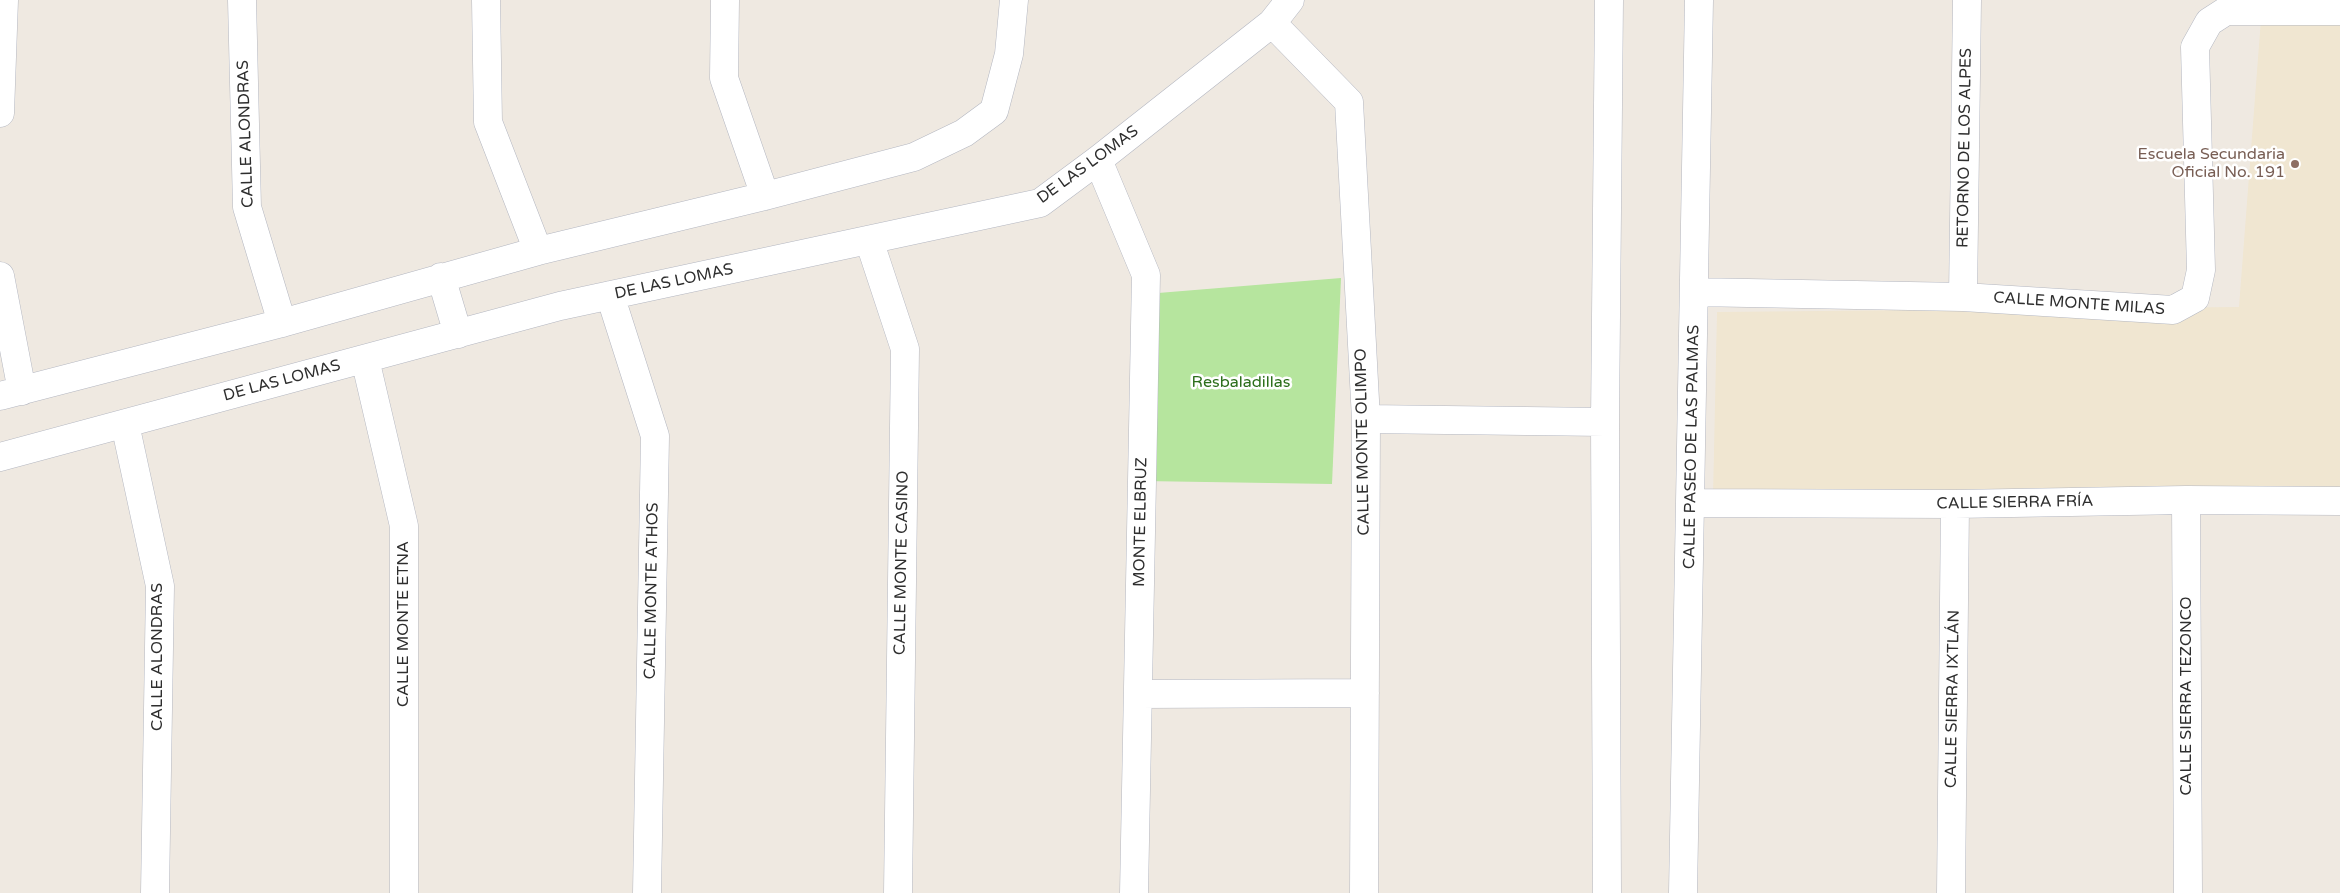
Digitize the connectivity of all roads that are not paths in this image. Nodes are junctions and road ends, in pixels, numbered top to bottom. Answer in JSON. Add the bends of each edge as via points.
{"nodes":[{"id":1,"x":4,"y":0,"type":"edge"},
{"id":2,"x":242,"y":0,"type":"edge"},
{"id":3,"x":486,"y":0,"type":"edge"},
{"id":4,"x":725,"y":0,"type":"edge"},
{"id":5,"x":1014,"y":0,"type":"edge"},
{"id":6,"x":1290,"y":0,"type":"edge"},
{"id":7,"x":1609,"y":0,"type":"edge"},
{"id":8,"x":1699,"y":0,"type":"edge"},
{"id":9,"x":1967,"y":0,"type":"edge"},
{"id":10,"x":2226,"y":5,"type":"edge"},
{"id":11,"x":2340,"y":11,"type":"edge"},
{"id":12,"x":1272,"y":23,"type":"junction"},
{"id":13,"x":0,"y":113,"type":"edge"},
{"id":14,"x":1098,"y":160,"type":"junction"},
{"id":15,"x":766,"y":196,"type":"junction"},
{"id":16,"x":869,"y":240,"type":"junction"},
{"id":17,"x":538,"y":251,"type":"junction"},
{"id":18,"x":0,"y":276,"type":"edge"},
{"id":19,"x":441,"y":277,"type":"junction"},
{"id":20,"x":1694,"y":292,"type":"junction"},
{"id":21,"x":610,"y":296,"type":"junction"},
{"id":22,"x":1963,"y":297,"type":"junction"},
{"id":23,"x":282,"y":323,"type":"junction"},
{"id":24,"x":458,"y":334,"type":"junction"},
{"id":25,"x":365,"y":359,"type":"junction"},
{"id":26,"x":11,"y":393,"type":"edge"},
{"id":27,"x":1366,"y":419,"type":"junction"},
{"id":28,"x":1605,"y":422,"type":"junction"},
{"id":29,"x":125,"y":424,"type":"junction"},
{"id":30,"x":0,"y":457,"type":"edge"},
{"id":31,"x":2186,"y":500,"type":"junction"},
{"id":32,"x":2340,"y":502,"type":"edge"},
{"id":33,"x":1691,"y":503,"type":"junction"},
{"id":34,"x":1955,"y":504,"type":"junction"},
{"id":35,"x":1364,"y":693,"type":"junction"},
{"id":36,"x":1138,"y":694,"type":"junction"},
{"id":37,"x":155,"y":893,"type":"edge"},
{"id":38,"x":404,"y":893,"type":"edge"},
{"id":39,"x":647,"y":893,"type":"edge"},
{"id":40,"x":898,"y":893,"type":"edge"},
{"id":41,"x":1134,"y":893,"type":"edge"},
{"id":42,"x":1364,"y":893,"type":"edge"},
{"id":43,"x":1607,"y":893,"type":"edge"},
{"id":44,"x":1683,"y":893,"type":"edge"},
{"id":45,"x":1951,"y":893,"type":"edge"},
{"id":46,"x":2188,"y":893,"type":"edge"}],
"edges":[{"from":1,"to":13,"type":"street"},
{"from":2,"to":23,"type":"street","name":"CALLE ALONDRAS","via":[[247,207]]},
{"from":3,"to":17,"type":"street","via":[[488,122]]},
{"from":4,"to":15,"type":"street","via":[[724,78]]},
{"from":5,"to":15,"type":"street","via":[[1009,54],[994,111],[964,133],[914,157]]},
{"from":6,"to":12,"type":"street","name":"DE LAS LOMAS"},
{"from":7,"to":28,"type":"street"},
{"from":8,"to":20,"type":"street","name":"CALLE PASEO DE LAS PALMAS"},
{"from":9,"to":22,"type":"street","name":"RETORNO DE LOS ALPES"},
{"from":10,"to":11,"type":"street","name":"CALLE MONTE MILAS"},
{"from":10,"to":22,"type":"street","name":"CALLE MONTE MILAS","via":[[2209,22],[2195,47],[2201,270],[2195,298],[2173,310]]},
{"from":12,"to":14,"type":"street","name":"DE LAS LOMAS"},
{"from":12,"to":27,"type":"street","name":"CALLE MONTE OLIMPO","via":[[1349,102]]},
{"from":14,"to":16,"type":"street","name":"DE LAS LOMAS","via":[[1040,203]]},
{"from":14,"to":36,"type":"street","name":"MONTE ELBRUZ","via":[[1146,275]]},
{"from":15,"to":17,"type":"street"},
{"from":16,"to":21,"type":"street","name":"DE LAS LOMAS"},
{"from":16,"to":40,"type":"street","name":"CALLE MONTE CASINO","via":[[905,349]]},
{"from":17,"to":19,"type":"street"},
{"from":18,"to":26,"type":"street"},
{"from":19,"to":23,"type":"street"},
{"from":19,"to":24,"type":"street"},
{"from":20,"to":22,"type":"street","name":"CALLE MONTE MILAS"},
{"from":20,"to":33,"type":"street","name":"CALLE PASEO DE LAS PALMAS"},
{"from":21,"to":24,"type":"street","name":"DE LAS LOMAS"},
{"from":21,"to":39,"type":"street","name":"CALLE MONTE ATHOS","via":[[655,436]]},
{"from":23,"to":26,"type":"street"},
{"from":24,"to":25,"type":"street","name":"DE LAS LOMAS"},
{"from":25,"to":29,"type":"street","name":"DE LAS LOMAS"},
{"from":25,"to":38,"type":"street","name":"CALLE MONTE ETNA","via":[[404,526]]},
{"from":27,"to":28,"type":"street"},
{"from":27,"to":35,"type":"street","name":"CALLE MONTE OLIMPO"},
{"from":28,"to":43,"type":"street"},
{"from":29,"to":30,"type":"street","name":"DE LAS LOMAS"},
{"from":29,"to":37,"type":"street","name":"CALLE ALONDRAS","via":[[160,586]]},
{"from":31,"to":32,"type":"street","name":"CALLE SIERRA FRÍA"},
{"from":31,"to":34,"type":"street","name":"CALLE SIERRA FRÍA"},
{"from":31,"to":46,"type":"street","name":"CALLE SIERRA TEZONCO"},
{"from":33,"to":34,"type":"street","name":"CALLE SIERRA FRÍA"},
{"from":33,"to":44,"type":"street","name":"CALLE PASEO DE LAS PALMAS"},
{"from":34,"to":45,"type":"street","name":"CALLE SIERRA IXTLÁN"},
{"from":35,"to":36,"type":"street"},
{"from":35,"to":42,"type":"street","name":"CALLE MONTE OLIMPO"},
{"from":36,"to":41,"type":"street","name":"MONTE ELBRUZ"}]}
